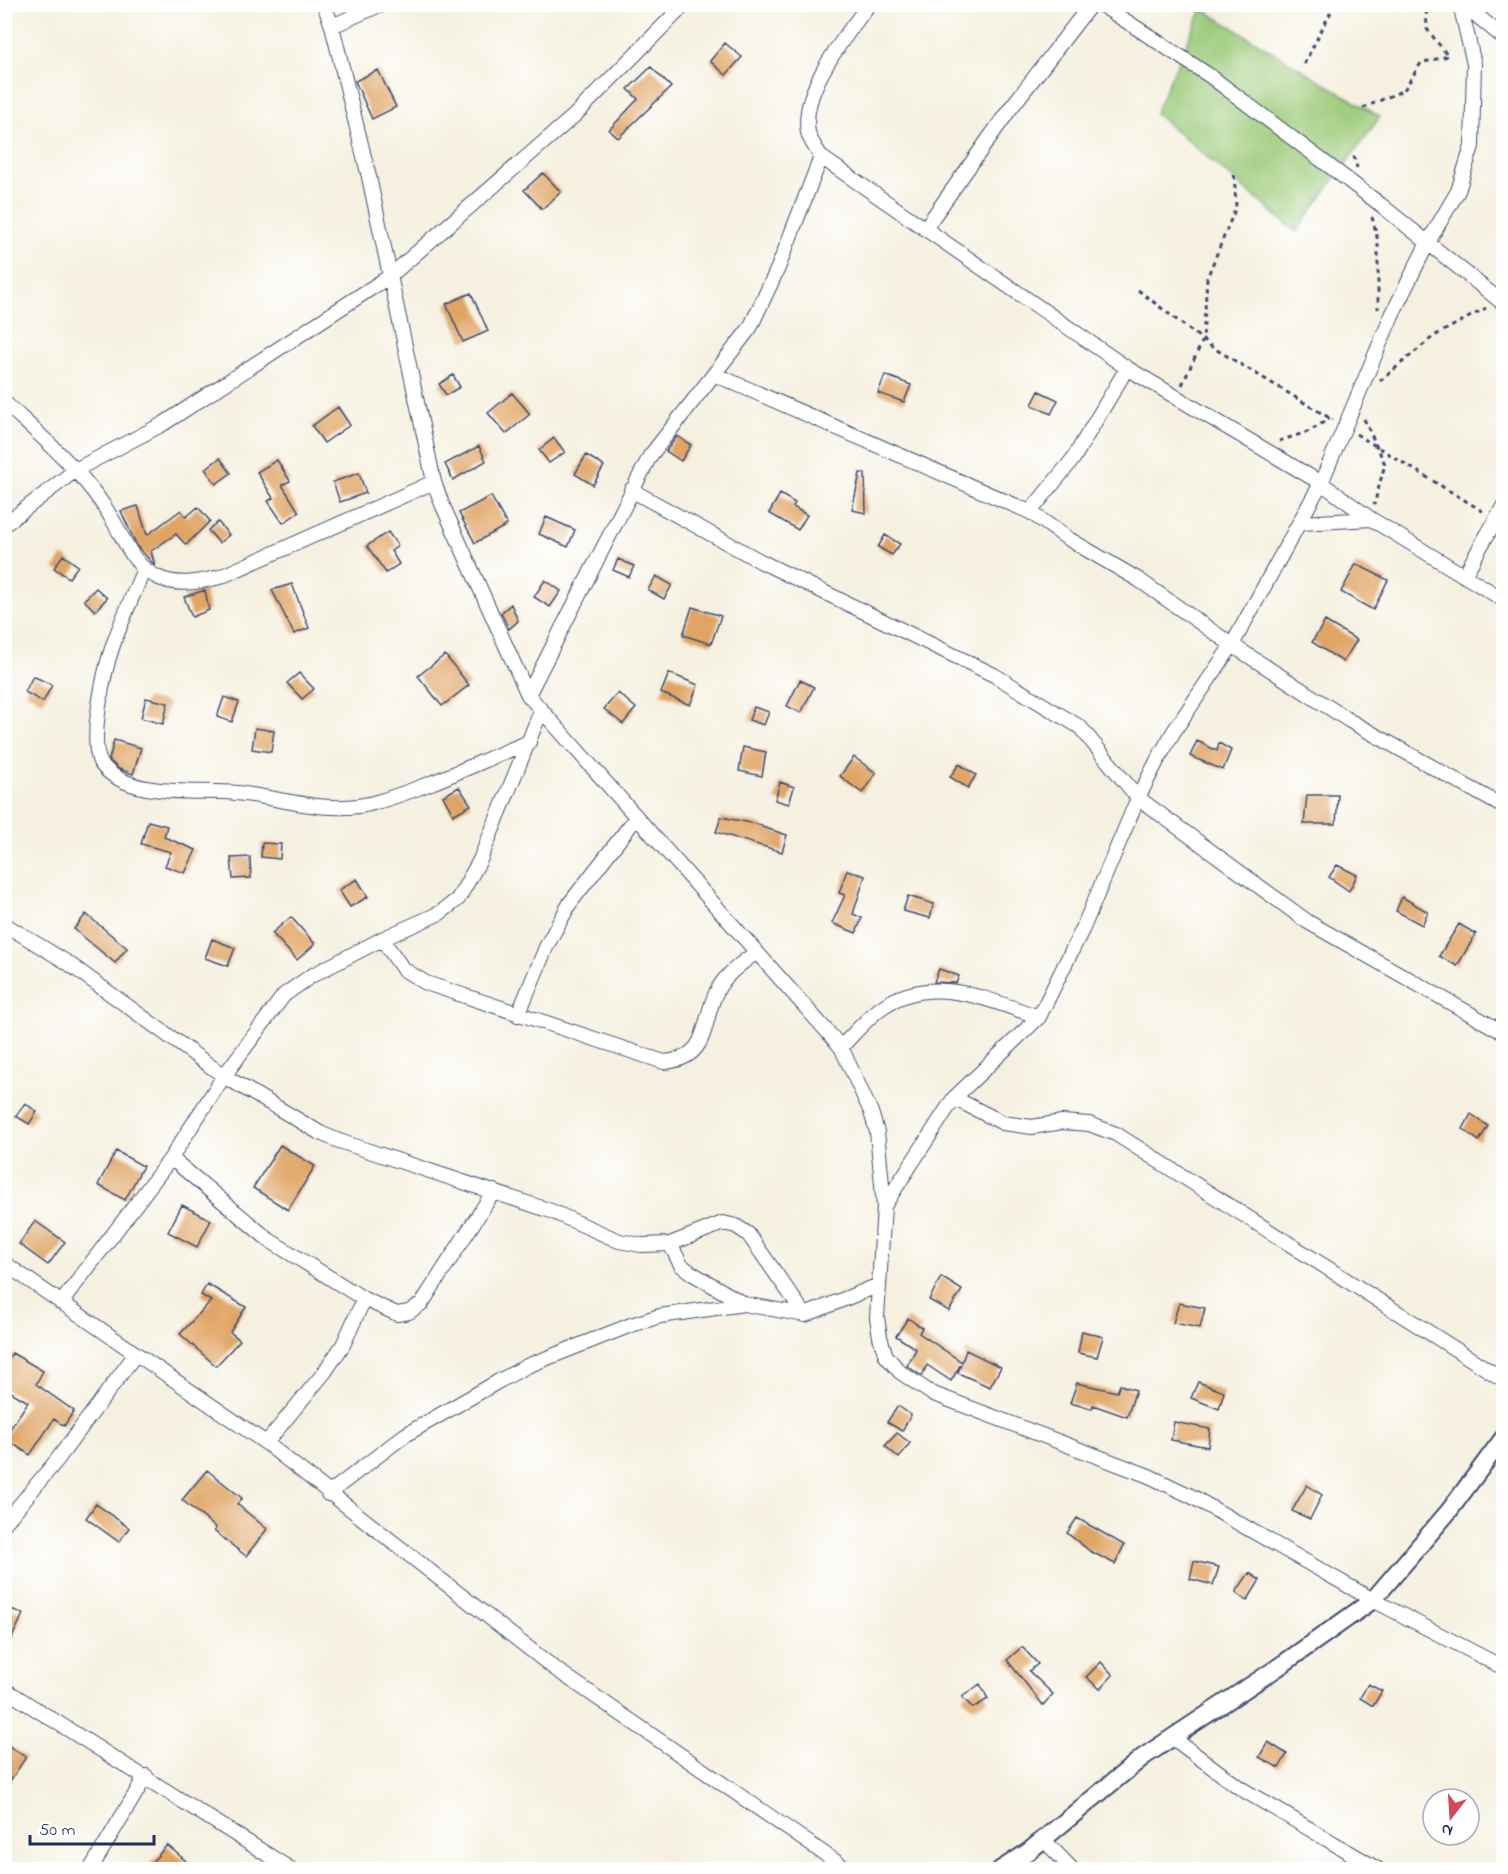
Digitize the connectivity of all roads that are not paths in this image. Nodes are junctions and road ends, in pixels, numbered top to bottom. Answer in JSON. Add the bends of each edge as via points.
{"nodes":[{"id":1,"x":324,"y":4,"type":"edge"},
{"id":2,"x":382,"y":4,"type":"edge"},
{"id":3,"x":685,"y":4,"type":"edge"},
{"id":4,"x":869,"y":4,"type":"edge"},
{"id":5,"x":1091,"y":4,"type":"edge"},
{"id":6,"x":1100,"y":4,"type":"edge"},
{"id":7,"x":1462,"y":4,"type":"edge"},
{"id":8,"x":332,"y":26,"type":"junction"},
{"id":9,"x":1503,"y":38,"type":"edge"},
{"id":10,"x":821,"y":157,"type":"junction"},
{"id":11,"x":926,"y":227,"type":"junction"},
{"id":12,"x":1427,"y":244,"type":"junction"},
{"id":13,"x":390,"y":276,"type":"junction"},
{"id":14,"x":1502,"y":302,"type":"edge"},
{"id":15,"x":1126,"y":368,"type":"junction"},
{"id":16,"x":716,"y":375,"type":"junction"},
{"id":17,"x":4,"y":402,"type":"edge"},
{"id":18,"x":77,"y":469,"type":"junction"},
{"id":19,"x":434,"y":482,"type":"junction"},
{"id":20,"x":1322,"y":483,"type":"junction"},
{"id":21,"x":631,"y":490,"type":"junction"},
{"id":22,"x":1503,"y":505,"type":"edge"},
{"id":23,"x":1030,"y":512,"type":"junction"},
{"id":24,"x":1371,"y":519,"type":"junction"},
{"id":25,"x":1301,"y":523,"type":"junction"},
{"id":26,"x":4,"y":525,"type":"edge"},
{"id":27,"x":144,"y":569,"type":"junction"},
{"id":28,"x":1464,"y":576,"type":"junction"},
{"id":29,"x":1503,"y":600,"type":"edge"},
{"id":30,"x":1232,"y":645,"type":"junction"},
{"id":31,"x":528,"y":695,"type":"junction"},
{"id":32,"x":541,"y":711,"type":"junction"},
{"id":33,"x":529,"y":742,"type":"junction"},
{"id":34,"x":1138,"y":798,"type":"junction"},
{"id":35,"x":1503,"y":807,"type":"edge"},
{"id":36,"x":636,"y":818,"type":"junction"},
{"id":37,"x":4,"y":924,"type":"edge"},
{"id":38,"x":382,"y":939,"type":"junction"},
{"id":39,"x":756,"y":952,"type":"junction"},
{"id":40,"x":518,"y":1015,"type":"junction"},
{"id":41,"x":1039,"y":1017,"type":"junction"},
{"id":42,"x":1503,"y":1033,"type":"edge"},
{"id":43,"x":842,"y":1047,"type":"junction"},
{"id":44,"x":224,"y":1076,"type":"junction"},
{"id":45,"x":954,"y":1098,"type":"junction"},
{"id":46,"x":171,"y":1158,"type":"junction"},
{"id":47,"x":494,"y":1191,"type":"junction"},
{"id":48,"x":884,"y":1206,"type":"junction"},
{"id":49,"x":670,"y":1244,"type":"junction"},
{"id":50,"x":4,"y":1263,"type":"edge"},
{"id":51,"x":879,"y":1285,"type":"junction"},
{"id":52,"x":364,"y":1299,"type":"junction"},
{"id":53,"x":61,"y":1303,"type":"junction"},
{"id":54,"x":744,"y":1304,"type":"junction"},
{"id":55,"x":806,"y":1315,"type":"junction"},
{"id":56,"x":135,"y":1355,"type":"junction"},
{"id":57,"x":1503,"y":1380,"type":"edge"},
{"id":58,"x":1503,"y":1437,"type":"edge"},
{"id":59,"x":266,"y":1443,"type":"junction"},
{"id":60,"x":328,"y":1494,"type":"junction"},
{"id":61,"x":4,"y":1524,"type":"edge"},
{"id":62,"x":1372,"y":1600,"type":"junction"},
{"id":63,"x":1503,"y":1668,"type":"edge"},
{"id":64,"x":4,"y":1689,"type":"edge"},
{"id":65,"x":1173,"y":1738,"type":"junction"},
{"id":66,"x":146,"y":1776,"type":"junction"},
{"id":67,"x":1043,"y":1839,"type":"junction"},
{"id":68,"x":90,"y":1869,"type":"edge"},
{"id":69,"x":292,"y":1869,"type":"edge"},
{"id":70,"x":847,"y":1869,"type":"edge"},
{"id":71,"x":1000,"y":1869,"type":"edge"},
{"id":72,"x":1073,"y":1869,"type":"edge"},
{"id":73,"x":1379,"y":1869,"type":"edge"}],
"edges":[{"from":1,"to":8,"type":"street"},
{"from":2,"to":8,"type":"street"},
{"from":3,"to":13,"type":"street","via":[[575,115]]},
{"from":4,"to":10,"type":"street","via":[[826,62],[811,102],[808,132]]},
{"from":5,"to":11,"type":"street"},
{"from":6,"to":12,"type":"street","via":[[1210,76]]},
{"from":7,"to":9,"type":"street"},
{"from":7,"to":12,"type":"street","via":[[1474,64],[1472,146],[1458,191]]},
{"from":8,"to":13,"type":"street"},
{"from":10,"to":11,"type":"street"},
{"from":10,"to":16,"type":"street","via":[[750,328]]},
{"from":11,"to":15,"type":"street"},
{"from":12,"to":14,"type":"street"},
{"from":12,"to":20,"type":"street","via":[[1392,315]]},
{"from":13,"to":18,"type":"street","via":[[163,424]]},
{"from":13,"to":19,"type":"street"},
{"from":15,"to":20,"type":"street"},
{"from":15,"to":23,"type":"street","via":[[1072,459]]},
{"from":16,"to":21,"type":"street","via":[[674,423]]},
{"from":16,"to":23,"type":"street"},
{"from":17,"to":18,"type":"street"},
{"from":18,"to":26,"type":"street"},
{"from":18,"to":27,"type":"street"},
{"from":19,"to":27,"type":"street","via":[[220,577],[172,582]]},
{"from":19,"to":31,"type":"street"},
{"from":20,"to":24,"type":"street"},
{"from":20,"to":25,"type":"street"},
{"from":21,"to":31,"type":"street"},
{"from":21,"to":34,"type":"street","via":[[762,562],[994,675],[1080,727]]},
{"from":22,"to":28,"type":"street"},
{"from":23,"to":30,"type":"street","via":[[1139,580]]},
{"from":24,"to":25,"type":"street"},
{"from":24,"to":28,"type":"street"},
{"from":25,"to":30,"type":"street"},
{"from":27,"to":33,"type":"street","via":[[112,647],[100,700],[96,744],[102,765],[118,778],[169,791],[236,793],[311,806],[350,808],[376,802]]},
{"from":28,"to":29,"type":"street"},
{"from":30,"to":34,"type":"street","via":[[1174,731]]},
{"from":30,"to":35,"type":"street","via":[[1350,721]]},
{"from":31,"to":32,"type":"street"},
{"from":32,"to":33,"type":"street"},
{"from":32,"to":36,"type":"street"},
{"from":33,"to":38,"type":"street","via":[[480,860],[458,899],[440,913]]},
{"from":34,"to":41,"type":"street","via":[[1083,928]]},
{"from":34,"to":42,"type":"street","via":[[1308,922]]},
{"from":36,"to":39,"type":"street"},
{"from":36,"to":40,"type":"street","via":[[570,903],[547,945]]},
{"from":37,"to":44,"type":"street","via":[[68,963]]},
{"from":38,"to":40,"type":"street","via":[[412,977]]},
{"from":38,"to":44,"type":"street","via":[[311,976],[284,996]]},
{"from":39,"to":40,"type":"street","via":[[726,977],[712,1002],[703,1036],[695,1051],[682,1060],[664,1062]]},
{"from":39,"to":43,"type":"street"},
{"from":41,"to":43,"type":"street","via":[[965,992],[932,989],[900,996],[880,1008]]},
{"from":41,"to":45,"type":"street"},
{"from":43,"to":48,"type":"street","via":[[877,1132]]},
{"from":44,"to":46,"type":"street"},
{"from":44,"to":47,"type":"street","via":[[320,1133]]},
{"from":45,"to":48,"type":"street"},
{"from":45,"to":57,"type":"street","via":[[1003,1123],[1032,1127],[1062,1122],[1089,1124],[1116,1134]]},
{"from":46,"to":52,"type":"street","via":[[269,1240]]},
{"from":46,"to":53,"type":"street"},
{"from":47,"to":49,"type":"street","via":[[551,1210],[619,1240],[641,1245]]},
{"from":47,"to":52,"type":"street","via":[[422,1303],[409,1312],[397,1314]]},
{"from":48,"to":51,"type":"street"},
{"from":49,"to":54,"type":"street","via":[[681,1265]]},
{"from":49,"to":55,"type":"street","via":[[708,1227],[723,1223],[736,1226],[748,1234]]},
{"from":50,"to":53,"type":"street"},
{"from":51,"to":55,"type":"street"},
{"from":51,"to":62,"type":"street","via":[[877,1318],[886,1356],[900,1372],[931,1392],[1149,1476]]},
{"from":52,"to":59,"type":"street","via":[[343,1345],[324,1373]]},
{"from":53,"to":56,"type":"street"},
{"from":54,"to":55,"type":"street"},
{"from":54,"to":60,"type":"street","via":[[660,1316],[527,1366],[405,1436]]},
{"from":56,"to":59,"type":"street"},
{"from":56,"to":61,"type":"street","via":[[64,1452]]},
{"from":58,"to":62,"type":"street","via":[[1449,1511]]},
{"from":59,"to":60,"type":"street"},
{"from":60,"to":70,"type":"street","via":[[554,1668]]},
{"from":62,"to":63,"type":"street"},
{"from":62,"to":65,"type":"street"},
{"from":64,"to":66,"type":"street"},
{"from":65,"to":67,"type":"street","via":[[1143,1757]]},
{"from":65,"to":73,"type":"street","via":[[1240,1788]]},
{"from":66,"to":68,"type":"street"},
{"from":66,"to":69,"type":"street"},
{"from":67,"to":71,"type":"street"},
{"from":67,"to":72,"type":"street"}]}
